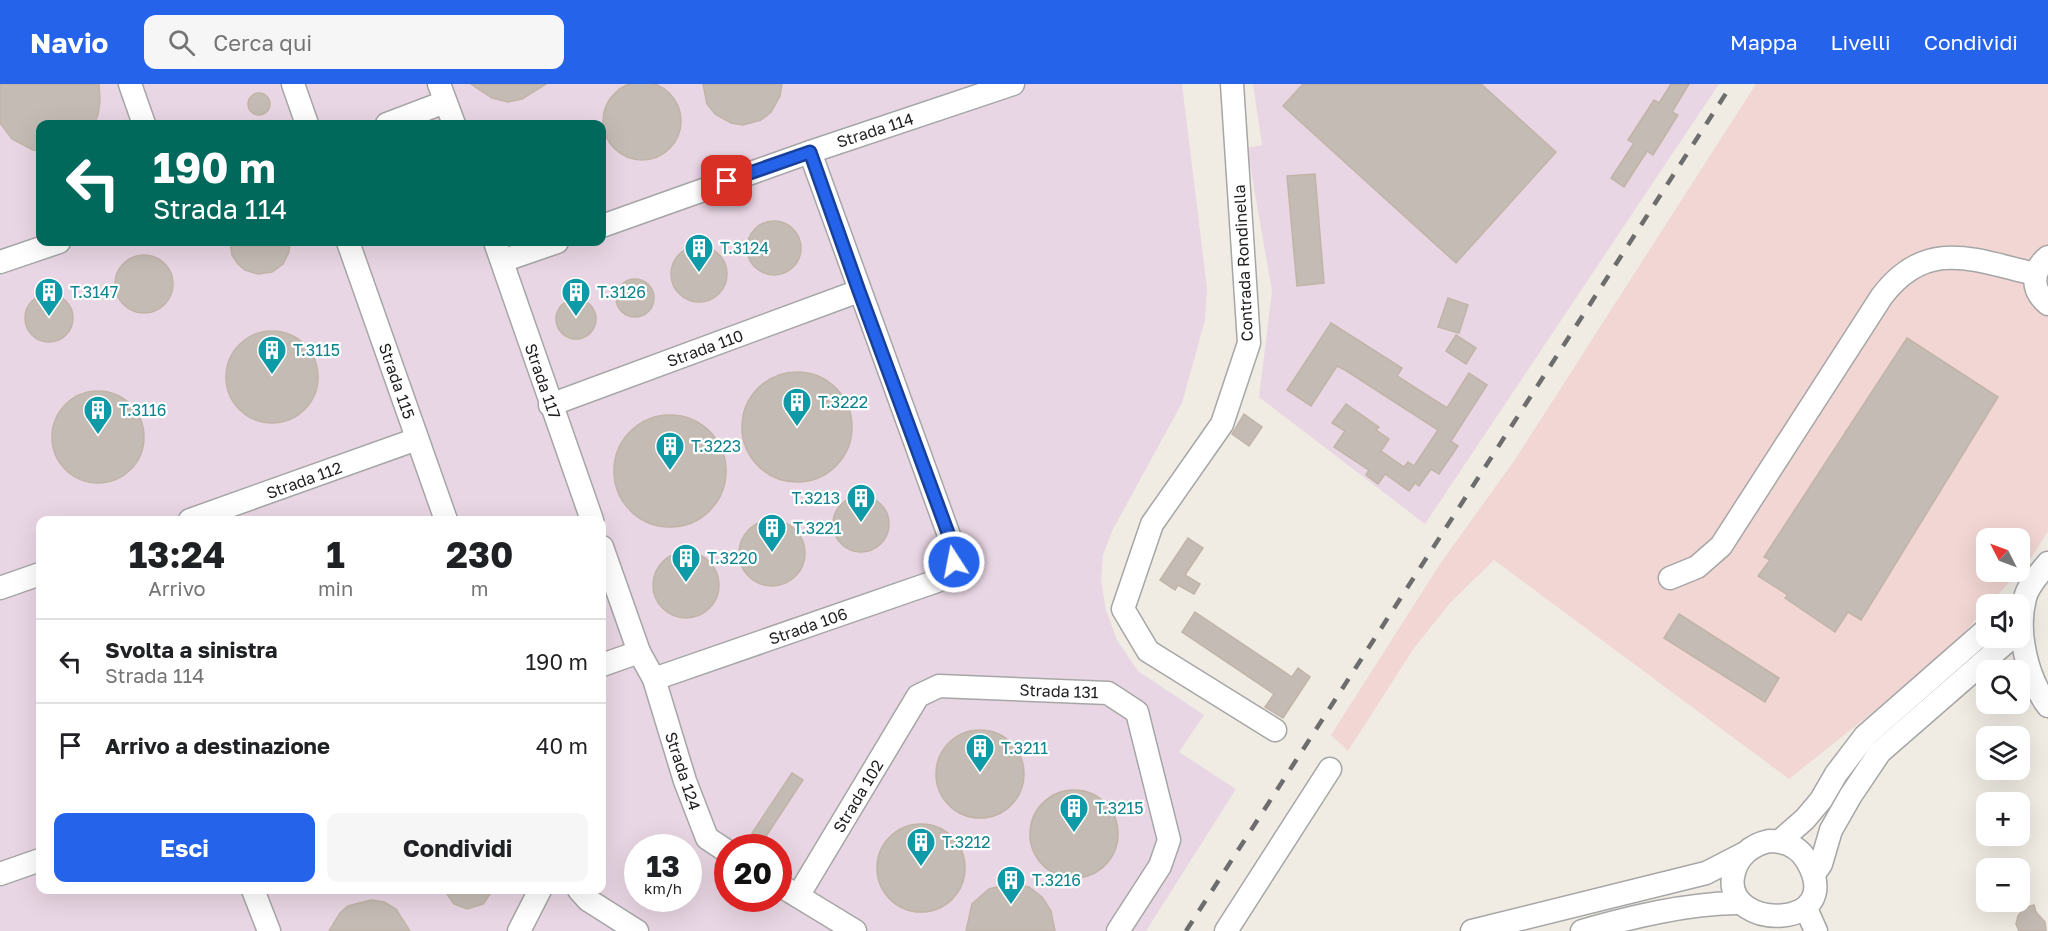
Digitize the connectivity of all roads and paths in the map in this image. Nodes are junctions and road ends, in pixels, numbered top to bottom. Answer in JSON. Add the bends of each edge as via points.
{"nodes":[{"id":1,"x":130,"y":84,"type":"edge"},
{"id":2,"x":293,"y":84,"type":"edge"},
{"id":3,"x":1013,"y":84,"type":"edge"},
{"id":4,"x":1232,"y":84,"type":"edge"},
{"id":5,"x":442,"y":93,"type":"edge"},
{"id":6,"x":143,"y":120,"type":"edge"},
{"id":7,"x":306,"y":120,"type":"edge"},
{"id":8,"x":394,"y":120,"type":"edge"},
{"id":9,"x":452,"y":120,"type":"edge"},
{"id":10,"x":810,"y":152,"type":"junction"},
{"id":11,"x":606,"y":225,"type":"edge"},
{"id":12,"x":47,"y":246,"type":"edge"},
{"id":13,"x":349,"y":246,"type":"edge"},
{"id":14,"x":531,"y":246,"type":"edge"},
{"id":15,"x":498,"y":251,"type":"edge"},
{"id":16,"x":0,"y":262,"type":"edge"},
{"id":17,"x":2041,"y":266,"type":"edge"},
{"id":18,"x":859,"y":291,"type":"junction"},
{"id":19,"x":2048,"y":304,"type":"edge"},
{"id":20,"x":550,"y":405,"type":"junction"},
{"id":21,"x":417,"y":439,"type":"junction"},
{"id":22,"x":201,"y":516,"type":"edge"},
{"id":23,"x":445,"y":516,"type":"edge"},
{"id":24,"x":591,"y":516,"type":"edge"},
{"id":25,"x":606,"y":558,"type":"edge"},
{"id":26,"x":2048,"y":563,"type":"edge"},
{"id":27,"x":36,"y":575,"type":"edge"},
{"id":28,"x":1670,"y":578,"type":"dead end"},
{"id":29,"x":0,"y":588,"type":"edge"},
{"id":30,"x":2030,"y":595,"type":"edge"},
{"id":31,"x":1976,"y":639,"type":"edge"},
{"id":32,"x":1991,"y":648,"type":"edge"},
{"id":33,"x":2025,"y":648,"type":"edge"},
{"id":34,"x":639,"y":652,"type":"junction"},
{"id":35,"x":606,"y":664,"type":"edge"},
{"id":36,"x":654,"y":679,"type":"junction"},
{"id":37,"x":1976,"y":683,"type":"edge"},
{"id":38,"x":1959,"y":684,"type":"junction"},
{"id":39,"x":2030,"y":695,"type":"edge"},
{"id":40,"x":918,"y":696,"type":"joint"},
{"id":41,"x":2045,"y":701,"type":"edge"},
{"id":42,"x":1275,"y":730,"type":"dead end"},
{"id":43,"x":1330,"y":769,"type":"dead end"},
{"id":44,"x":1780,"y":841,"type":"junction"},
{"id":45,"x":714,"y":843,"type":"edge"},
{"id":46,"x":1743,"y":854,"type":"junction"},
{"id":47,"x":36,"y":861,"type":"edge"},
{"id":48,"x":0,"y":874,"type":"edge"},
{"id":49,"x":1814,"y":874,"type":"junction"},
{"id":50,"x":792,"y":892,"type":"edge"},
{"id":51,"x":255,"y":894,"type":"edge"},
{"id":52,"x":538,"y":894,"type":"edge"},
{"id":53,"x":583,"y":894,"type":"edge"},
{"id":54,"x":798,"y":896,"type":"junction"},
{"id":55,"x":1737,"y":903,"type":"junction"},
{"id":56,"x":1811,"y":921,"type":"edge"},
{"id":57,"x":269,"y":931,"type":"edge"},
{"id":58,"x":519,"y":931,"type":"edge"},
{"id":59,"x":637,"y":931,"type":"edge"},
{"id":60,"x":855,"y":931,"type":"edge"},
{"id":61,"x":1118,"y":931,"type":"edge"},
{"id":62,"x":1226,"y":931,"type":"edge"},
{"id":63,"x":1472,"y":931,"type":"edge"},
{"id":64,"x":1582,"y":931,"type":"edge"}],
"edges":[{"from":1,"to":6,"type":"street"},
{"from":2,"to":7,"type":"street"},
{"from":3,"to":10,"type":"street","name":"Strada 114"},
{"from":4,"to":42,"type":"street","name":"Contrada Rondinella","via":[[1249,343],[1222,424],[1152,524],[1123,609],[1148,651]]},
{"from":5,"to":8,"type":"street"},
{"from":5,"to":9,"type":"street"},
{"from":10,"to":11,"type":"street","name":"Strada 114"},
{"from":10,"to":18,"type":"street"},
{"from":12,"to":16,"type":"street"},
{"from":13,"to":21,"type":"street","name":"Strada 115"},
{"from":14,"to":15,"type":"street"},
{"from":15,"to":20,"type":"street","name":"Strada 117"},
{"from":17,"to":19,"type":"street","via":[[2037,290]]},
{"from":17,"to":28,"type":"street","via":[[1946,257],[1913,266],[1901,275],[1882,296],[1721,546],[1697,567]]},
{"from":18,"to":20,"type":"street","name":"Strada 110"},
{"from":18,"to":36,"type":"street","name":"Strada 106","via":[[955,552],[954,562],[937,581]]},
{"from":20,"to":24,"type":"street","name":"Strada 117"},
{"from":21,"to":22,"type":"street","name":"Strada 112"},
{"from":21,"to":23,"type":"street","name":"Strada 115"},
{"from":25,"to":34,"type":"street"},
{"from":26,"to":30,"type":"street"},
{"from":27,"to":29,"type":"street"},
{"from":31,"to":44,"type":"street","via":[[1865,736],[1821,800]]},
{"from":32,"to":38,"type":"street"},
{"from":33,"to":41,"type":"street"},
{"from":34,"to":35,"type":"street"},
{"from":34,"to":36,"type":"street"},
{"from":36,"to":45,"type":"street","name":"Strada 124","via":[[685,781],[706,838]]},
{"from":37,"to":38,"type":"street"},
{"from":38,"to":49,"type":"street","via":[[1880,752],[1831,830]]},
{"from":39,"to":41,"type":"street"},
{"from":40,"to":54,"type":"street","name":"Strada 102"},
{"from":40,"to":61,"type":"street","name":"Strada 131","via":[[939,686],[1108,693],[1137,712],[1169,840],[1160,867]]},
{"from":43,"to":62,"type":"street"},
{"from":44,"to":46,"type":"street","via":[[1759,843]]},
{"from":44,"to":49,"type":"street","via":[[1794,846]]},
{"from":46,"to":55,"type":"street","via":[[1734,872],[1733,893]]},
{"from":46,"to":63,"type":"street","via":[[1706,873]]},
{"from":47,"to":48,"type":"street"},
{"from":49,"to":56,"type":"street"},
{"from":50,"to":54,"type":"street"},
{"from":51,"to":57,"type":"street"},
{"from":52,"to":58,"type":"street"},
{"from":53,"to":59,"type":"street"},
{"from":54,"to":60,"type":"street"},
{"from":55,"to":56,"type":"street","via":[[1744,915],[1759,923],[1773,926]]},
{"from":55,"to":64,"type":"street","via":[[1710,903],[1637,915]]}]}
